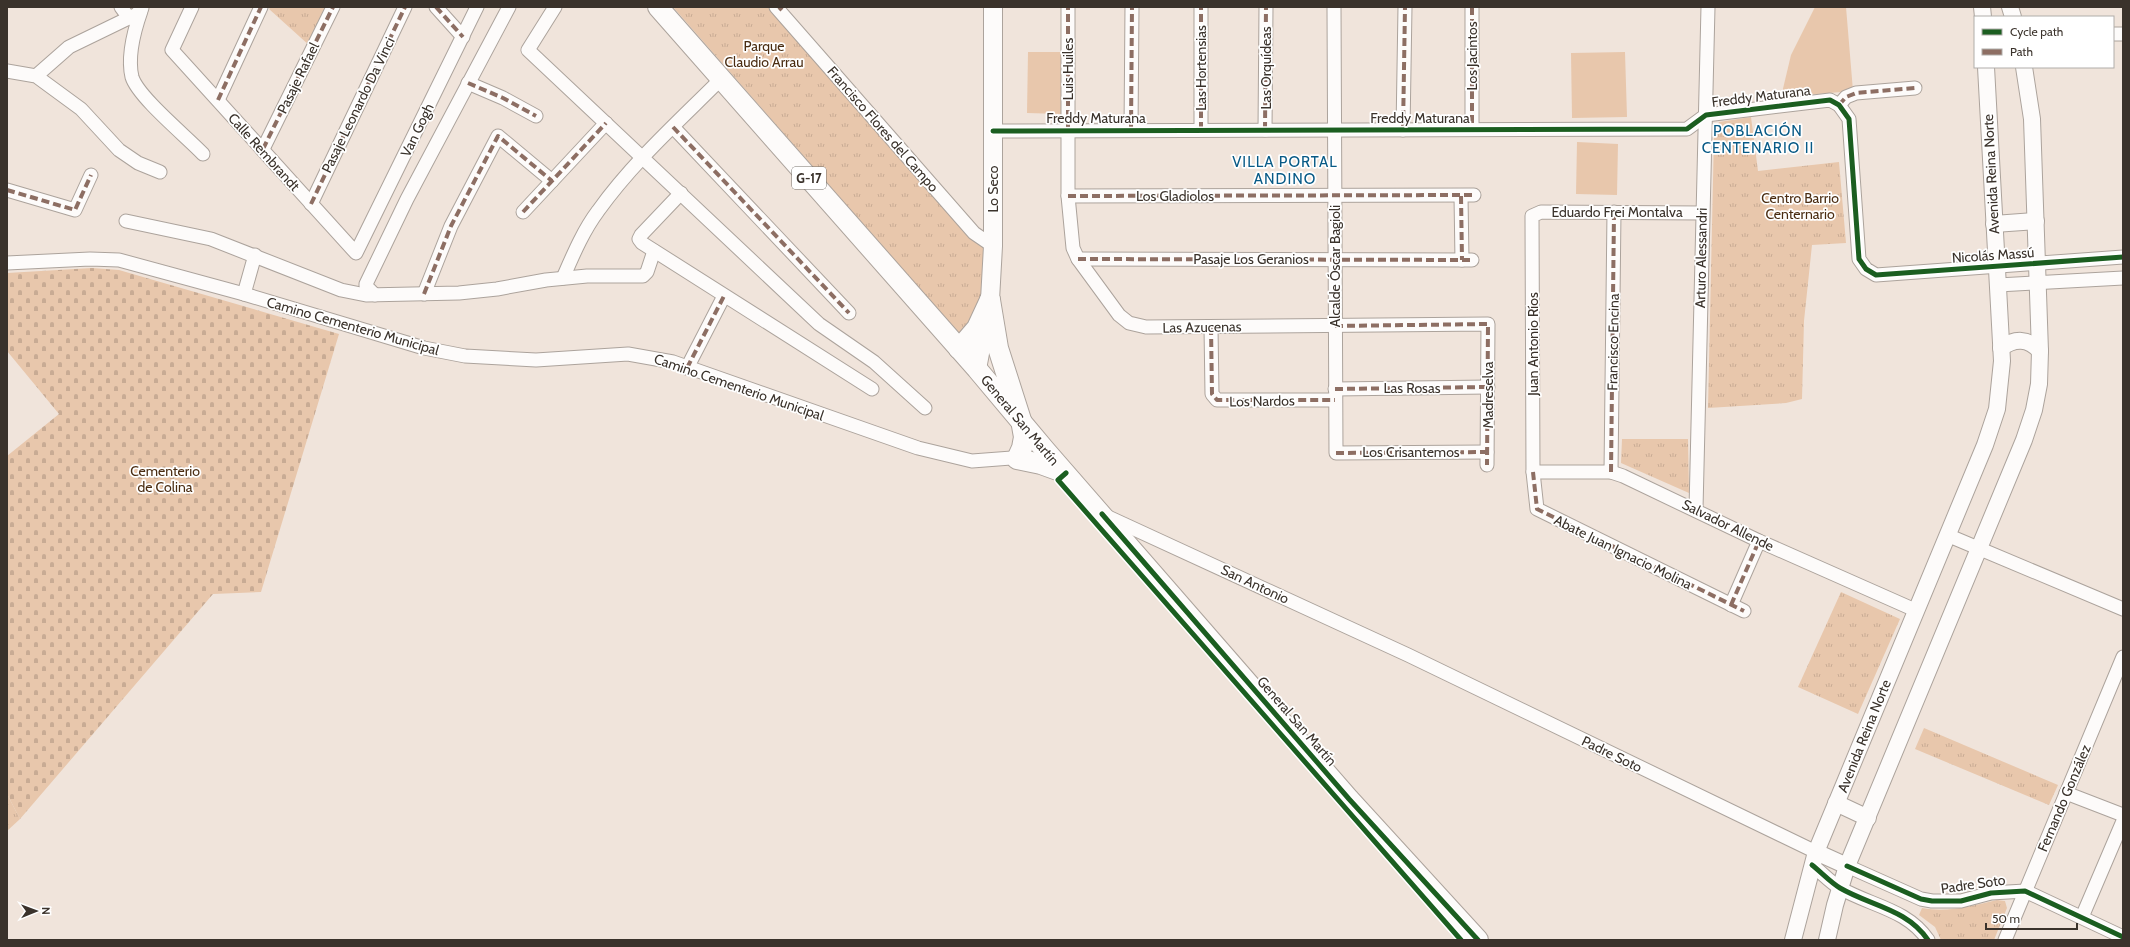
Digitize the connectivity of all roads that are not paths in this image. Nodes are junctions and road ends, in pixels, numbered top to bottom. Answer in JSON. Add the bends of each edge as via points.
{"nodes":[{"id":1,"x":121,"y":7,"type":"edge"},
{"id":2,"x":192,"y":7,"type":"edge"},
{"id":3,"x":261,"y":7,"type":"edge"},
{"id":4,"x":333,"y":7,"type":"edge"},
{"id":5,"x":405,"y":7,"type":"edge"},
{"id":6,"x":436,"y":7,"type":"edge"},
{"id":7,"x":477,"y":7,"type":"edge"},
{"id":8,"x":509,"y":7,"type":"edge"},
{"id":9,"x":555,"y":7,"type":"edge"},
{"id":10,"x":658,"y":7,"type":"edge"},
{"id":11,"x":993,"y":7,"type":"edge"},
{"id":12,"x":1068,"y":7,"type":"edge"},
{"id":13,"x":1132,"y":7,"type":"edge"},
{"id":14,"x":1201,"y":7,"type":"edge"},
{"id":15,"x":1266,"y":7,"type":"edge"},
{"id":16,"x":1334,"y":7,"type":"edge"},
{"id":17,"x":1405,"y":7,"type":"edge"},
{"id":18,"x":1472,"y":7,"type":"edge"},
{"id":19,"x":1708,"y":7,"type":"edge"},
{"id":20,"x":779,"y":8,"type":"edge"},
{"id":21,"x":142,"y":9,"type":"edge"},
{"id":22,"x":129,"y":18,"type":"junction"},
{"id":23,"x":463,"y":37,"type":"junction"},
{"id":24,"x":1986,"y":68,"type":"edge"},
{"id":25,"x":2024,"y":68,"type":"edge"},
{"id":26,"x":7,"y":71,"type":"edge"},
{"id":27,"x":36,"y":76,"type":"junction"},
{"id":28,"x":721,"y":79,"type":"junction"},
{"id":29,"x":468,"y":83,"type":"junction"},
{"id":30,"x":1915,"y":88,"type":"dead end"},
{"id":31,"x":218,"y":100,"type":"junction"},
{"id":32,"x":1839,"y":105,"type":"junction"},
{"id":33,"x":1706,"y":115,"type":"junction"},
{"id":34,"x":536,"y":116,"type":"dead end"},
{"id":35,"x":606,"y":123,"type":"junction"},
{"id":36,"x":673,"y":127,"type":"junction"},
{"id":37,"x":993,"y":130,"type":"junction"},
{"id":38,"x":1068,"y":130,"type":"junction"},
{"id":39,"x":1131,"y":130,"type":"junction"},
{"id":40,"x":1201,"y":130,"type":"junction"},
{"id":41,"x":1265,"y":130,"type":"junction"},
{"id":42,"x":1334,"y":130,"type":"junction"},
{"id":43,"x":1403,"y":130,"type":"junction"},
{"id":44,"x":1472,"y":130,"type":"junction"},
{"id":45,"x":263,"y":149,"type":"junction"},
{"id":46,"x":203,"y":154,"type":"dead end"},
{"id":47,"x":643,"y":158,"type":"junction"},
{"id":48,"x":160,"y":172,"type":"dead end"},
{"id":49,"x":91,"y":175,"type":"dead end"},
{"id":50,"x":552,"y":181,"type":"junction"},
{"id":51,"x":7,"y":190,"type":"edge"},
{"id":52,"x":681,"y":193,"type":"junction"},
{"id":53,"x":1068,"y":196,"type":"junction"},
{"id":54,"x":1335,"y":196,"type":"junction"},
{"id":55,"x":311,"y":204,"type":"junction"},
{"id":56,"x":524,"y":212,"type":"dead end"},
{"id":57,"x":1614,"y":212,"type":"junction"},
{"id":58,"x":1702,"y":213,"type":"junction"},
{"id":59,"x":1532,"y":216,"type":"joint"},
{"id":60,"x":126,"y":221,"type":"dead end"},
{"id":61,"x":2036,"y":221,"type":"junction"},
{"id":62,"x":1994,"y":224,"type":"junction"},
{"id":63,"x":994,"y":246,"type":"junction"},
{"id":64,"x":654,"y":252,"type":"junction"},
{"id":65,"x":356,"y":253,"type":"joint"},
{"id":66,"x":255,"y":255,"type":"junction"},
{"id":67,"x":2123,"y":258,"type":"edge"},
{"id":68,"x":1078,"y":259,"type":"junction"},
{"id":69,"x":1335,"y":260,"type":"junction"},
{"id":70,"x":1467,"y":260,"type":"joint"},
{"id":71,"x":7,"y":263,"type":"edge"},
{"id":72,"x":2038,"y":264,"type":"junction"},
{"id":73,"x":1996,"y":266,"type":"junction"},
{"id":74,"x":562,"y":278,"type":"junction"},
{"id":75,"x":2123,"y":278,"type":"edge"},
{"id":76,"x":2039,"y":283,"type":"junction"},
{"id":77,"x":1998,"y":285,"type":"junction"},
{"id":78,"x":244,"y":294,"type":"junction"},
{"id":79,"x":424,"y":294,"type":"junction"},
{"id":80,"x":375,"y":295,"type":"junction"},
{"id":81,"x":724,"y":296,"type":"junction"},
{"id":82,"x":990,"y":300,"type":"junction"},
{"id":83,"x":849,"y":313,"type":"dead end"},
{"id":84,"x":1488,"y":324,"type":"joint"},
{"id":85,"x":1335,"y":326,"type":"junction"},
{"id":86,"x":1211,"y":327,"type":"junction"},
{"id":87,"x":2001,"y":348,"type":"junction"},
{"id":88,"x":959,"y":349,"type":"junction"},
{"id":89,"x":2040,"y":351,"type":"junction"},
{"id":90,"x":687,"y":368,"type":"junction"},
{"id":91,"x":977,"y":369,"type":"junction"},
{"id":92,"x":1488,"y":387,"type":"junction"},
{"id":93,"x":872,"y":389,"type":"dead end"},
{"id":94,"x":1335,"y":394,"type":"junction"},
{"id":95,"x":925,"y":408,"type":"dead end"},
{"id":96,"x":1021,"y":420,"type":"junction"},
{"id":97,"x":1045,"y":450,"type":"junction"},
{"id":98,"x":1487,"y":452,"type":"junction"},
{"id":99,"x":1336,"y":453,"type":"joint"},
{"id":100,"x":1017,"y":459,"type":"junction"},
{"id":101,"x":1487,"y":465,"type":"dead end"},
{"id":102,"x":1533,"y":472,"type":"junction"},
{"id":103,"x":1611,"y":472,"type":"junction"},
{"id":104,"x":1066,"y":473,"type":"junction"},
{"id":105,"x":1696,"y":509,"type":"junction"},
{"id":106,"x":1102,"y":514,"type":"junction"},
{"id":107,"x":1947,"y":535,"type":"junction"},
{"id":108,"x":1759,"y":541,"type":"junction"},
{"id":109,"x":1980,"y":550,"type":"junction"},
{"id":110,"x":1731,"y":605,"type":"junction"},
{"id":111,"x":2123,"y":609,"type":"edge"},
{"id":112,"x":1915,"y":610,"type":"junction"},
{"id":113,"x":1744,"y":611,"type":"dead end"},
{"id":114,"x":1408,"y":655,"type":"joint"},
{"id":115,"x":2123,"y":657,"type":"edge"},
{"id":116,"x":2120,"y":676,"type":"edge"},
{"id":117,"x":2066,"y":793,"type":"junction"},
{"id":118,"x":1836,"y":803,"type":"junction"},
{"id":119,"x":2123,"y":815,"type":"edge"},
{"id":120,"x":1868,"y":818,"type":"junction"},
{"id":121,"x":2123,"y":821,"type":"edge"},
{"id":122,"x":1814,"y":859,"type":"junction"},
{"id":123,"x":1847,"y":866,"type":"junction"},
{"id":124,"x":1840,"y":888,"type":"junction"},
{"id":125,"x":2025,"y":891,"type":"junction"},
{"id":126,"x":2082,"y":917,"type":"junction"},
{"id":127,"x":2123,"y":937,"type":"edge"},
{"id":128,"x":1478,"y":940,"type":"edge"},
{"id":129,"x":1793,"y":940,"type":"edge"},
{"id":130,"x":1827,"y":940,"type":"edge"},
{"id":131,"x":1928,"y":940,"type":"edge"},
{"id":132,"x":2005,"y":940,"type":"edge"}],
"edges":[{"from":1,"to":22,"type":"street"},
{"from":2,"to":31,"type":"street","name":"Calle Rembrandt","via":[[172,50]]},
{"from":3,"to":31,"type":"street"},
{"from":4,"to":45,"type":"street","name":"Pasaje Rafael"},
{"from":5,"to":55,"type":"street","name":"Pasaje Leonardo Da Vinci"},
{"from":6,"to":23,"type":"street"},
{"from":7,"to":23,"type":"street","name":"Van Gogh"},
{"from":8,"to":29,"type":"street"},
{"from":9,"to":35,"type":"street","via":[[528,50]]},
{"from":10,"to":28,"type":"main road","name":"General San Martín","number":"G-17"},
{"from":11,"to":37,"type":"main road","name":"Lo Seco"},
{"from":12,"to":38,"type":"street","name":"Luis Huiles"},
{"from":13,"to":39,"type":"street"},
{"from":14,"to":40,"type":"street","name":"Las Hortensias"},
{"from":15,"to":41,"type":"street","name":"Las Orquídeas"},
{"from":16,"to":42,"type":"street","name":"Alcalde Óscar Bagioli"},
{"from":17,"to":43,"type":"street"},
{"from":18,"to":44,"type":"street","name":"Los Jacintos"},
{"from":19,"to":33,"type":"street","name":"Arturo Alessandri"},
{"from":20,"to":63,"type":"street","name":"Francisco Flores del Campo","via":[[974,233]]},
{"from":21,"to":22,"type":"street"},
{"from":21,"to":46,"type":"street","via":[[135,28],[131,53],[132,78],[152,104]]},
{"from":22,"to":27,"type":"street","via":[[69,47]]},
{"from":23,"to":65,"type":"street","name":"Van Gogh"},
{"from":24,"to":62,"type":"street","name":"Avenida Reina Norte"},
{"from":25,"to":61,"type":"street","via":[[2032,119]]},
{"from":26,"to":27,"type":"street"},
{"from":27,"to":48,"type":"street","via":[[81,109],[119,150],[138,163]]},
{"from":28,"to":36,"type":"street"},
{"from":28,"to":88,"type":"main road","name":"General San Martín","number":"G-17"},
{"from":29,"to":34,"type":"street"},
{"from":29,"to":80,"type":"street","via":[[366,284]]},
{"from":30,"to":32,"type":"street","via":[[1856,93],[1846,97]]},
{"from":31,"to":45,"type":"street","name":"Calle Rembrandt"},
{"from":32,"to":33,"type":"street","name":"Freddy Maturana","via":[[1830,100]]},
{"from":32,"to":73,"type":"street","name":"Nicolás Massú","via":[[1849,119],[1859,259],[1866,269],[1876,275]]},
{"from":33,"to":44,"type":"street","name":"Freddy Maturana","via":[[1688,129]]},
{"from":33,"to":58,"type":"street","name":"Arturo Alessandri"},
{"from":35,"to":47,"type":"street"},
{"from":35,"to":50,"type":"street"},
{"from":36,"to":47,"type":"street"},
{"from":36,"to":83,"type":"street"},
{"from":37,"to":38,"type":"street","name":"Freddy Maturana"},
{"from":37,"to":63,"type":"main road","name":"Lo Seco"},
{"from":38,"to":39,"type":"street","name":"Freddy Maturana"},
{"from":38,"to":53,"type":"street","name":"Las Azucenas"},
{"from":39,"to":40,"type":"street","name":"Freddy Maturana"},
{"from":40,"to":41,"type":"street","name":"Freddy Maturana"},
{"from":41,"to":42,"type":"street","name":"Freddy Maturana"},
{"from":42,"to":43,"type":"street","name":"Freddy Maturana"},
{"from":42,"to":54,"type":"street","name":"Alcalde Óscar Bagioli"},
{"from":43,"to":44,"type":"street","name":"Freddy Maturana"},
{"from":45,"to":55,"type":"street","name":"Calle Rembrandt"},
{"from":47,"to":52,"type":"street"},
{"from":47,"to":74,"type":"street","via":[[598,210]]},
{"from":49,"to":51,"type":"street","via":[[75,210]]},
{"from":50,"to":56,"type":"street"},
{"from":50,"to":79,"type":"street","via":[[498,136],[451,226]]},
{"from":52,"to":64,"type":"street","via":[[640,236],[642,243]]},
{"from":52,"to":95,"type":"street","via":[[819,324],[874,362]]},
{"from":53,"to":54,"type":"street","name":"Los Gladiolos"},
{"from":53,"to":68,"type":"street","name":"Las Azucenas","via":[[1071,238]]},
{"from":54,"to":69,"type":"street","name":"Alcalde Óscar Bagioli"},
{"from":54,"to":70,"type":"street","name":"Los Gladiolos","via":[[1468,196]]},
{"from":55,"to":65,"type":"street","name":"Calle Rembrandt"},
{"from":57,"to":58,"type":"street","name":"Eduardo Frei Montalva"},
{"from":57,"to":59,"type":"street","name":"Eduardo Frei Montalva","via":[[1541,212]]},
{"from":57,"to":103,"type":"street","name":"Francisco Encina"},
{"from":58,"to":105,"type":"street","name":"Arturo Alessandri"},
{"from":59,"to":102,"type":"street","name":"Juan Antonio Ríos"},
{"from":60,"to":66,"type":"street","via":[[183,232]]},
{"from":61,"to":62,"type":"street"},
{"from":61,"to":72,"type":"street"},
{"from":62,"to":73,"type":"street","name":"Avenida Reina Norte"},
{"from":63,"to":82,"type":"main road","name":"Lo Seco"},
{"from":64,"to":74,"type":"street","via":[[643,276]]},
{"from":64,"to":81,"type":"street"},
{"from":66,"to":78,"type":"street"},
{"from":66,"to":80,"type":"street","via":[[341,290]]},
{"from":67,"to":72,"type":"street","name":"Nicolás Massú"},
{"from":68,"to":69,"type":"street","name":"Pasaje Los Geranios"},
{"from":68,"to":86,"type":"street","name":"Las Azucenas","via":[[1119,315],[1129,323],[1146,327]]},
{"from":69,"to":70,"type":"street","name":"Pasaje Los Geranios"},
{"from":69,"to":85,"type":"street","name":"Alcalde Óscar Bagioli"},
{"from":71,"to":78,"type":"street","name":"Camino Cementerio Municipal","via":[[119,260]]},
{"from":72,"to":73,"type":"street","name":"Nicolás Massú"},
{"from":72,"to":76,"type":"street"},
{"from":73,"to":77,"type":"street","name":"Avenida Reina Norte"},
{"from":74,"to":79,"type":"street","via":[[478,292]]},
{"from":75,"to":76,"type":"street"},
{"from":76,"to":77,"type":"street"},
{"from":76,"to":89,"type":"street"},
{"from":77,"to":87,"type":"street","name":"Avenida Reina Norte"},
{"from":78,"to":90,"type":"street","name":"Camino Cementerio Municipal","via":[[444,352],[486,358],[536,360],[628,354],[658,358]]},
{"from":79,"to":80,"type":"street"},
{"from":81,"to":90,"type":"street"},
{"from":81,"to":93,"type":"street"},
{"from":82,"to":88,"type":"main road","via":[[977,328]]},
{"from":82,"to":91,"type":"main road","name":"Lo Seco"},
{"from":82,"to":96,"type":"main road","via":[[998,348]]},
{"from":84,"to":85,"type":"street","name":"Las Azucenas"},
{"from":84,"to":92,"type":"street","name":"Madreselva"},
{"from":85,"to":86,"type":"street","name":"Las Azucenas"},
{"from":85,"to":94,"type":"street","name":"Alcalde Óscar Bagioli"},
{"from":86,"to":94,"type":"street","name":"Los Nardos","via":[[1212,394],[1217,400]]},
{"from":87,"to":89,"type":"street","via":[[2010,342],[2021,340],[2033,343]]},
{"from":87,"to":107,"type":"street","name":"Avenida Reina Norte","via":[[2000,391],[1992,427]]},
{"from":88,"to":91,"type":"main road","name":"General San Martín","number":"G-17"},
{"from":89,"to":109,"type":"street","via":[[2039,384],[2034,410]]},
{"from":90,"to":100,"type":"street","name":"Camino Cementerio Municipal","via":[[918,448],[972,461]]},
{"from":91,"to":96,"type":"main road","name":"General San Martín","number":"G-17"},
{"from":92,"to":94,"type":"street","name":"Las Rosas"},
{"from":92,"to":98,"type":"street","name":"Madreselva"},
{"from":94,"to":99,"type":"street","name":"Alcalde Óscar Bagioli"},
{"from":96,"to":97,"type":"main road","name":"General San Martín","number":"G-17"},
{"from":96,"to":100,"type":"main road","via":[[1024,437]]},
{"from":97,"to":100,"type":"street","name":"Camino Cementerio Municipal"},
{"from":97,"to":104,"type":"main road","name":"General San Martín","number":"G-17"},
{"from":98,"to":99,"type":"street","name":"Los Crisantemos"},
{"from":98,"to":101,"type":"street","name":"Madreselva"},
{"from":100,"to":104,"type":"main road"},
{"from":102,"to":103,"type":"street","name":"Salvador Allende"},
{"from":102,"to":110,"type":"street","name":"Abate Juan Ignacio Molina","via":[[1537,509]]},
{"from":103,"to":105,"type":"street","name":"Salvador Allende"},
{"from":104,"to":106,"type":"main road","name":"General San Martín","number":"G-17"},
{"from":105,"to":108,"type":"street","name":"Salvador Allende"},
{"from":106,"to":114,"type":"street","name":"San Antonio"},
{"from":106,"to":128,"type":"main road","name":"General San Martín","number":"G-17","via":[[1349,799]]},
{"from":107,"to":109,"type":"street"},
{"from":107,"to":112,"type":"street","name":"Avenida Reina Norte"},
{"from":108,"to":110,"type":"street"},
{"from":108,"to":112,"type":"street","name":"Salvador Allende"},
{"from":109,"to":111,"type":"street"},
{"from":109,"to":120,"type":"street"},
{"from":110,"to":113,"type":"street","name":"Abate Juan Ignacio Molina"},
{"from":112,"to":118,"type":"street","name":"Avenida Reina Norte"},
{"from":114,"to":122,"type":"street","name":"Padre Soto"},
{"from":115,"to":116,"type":"street","name":"Fernando González"},
{"from":116,"to":117,"type":"street","name":"Fernando González"},
{"from":117,"to":119,"type":"street"},
{"from":117,"to":125,"type":"street","name":"Fernando González"},
{"from":118,"to":120,"type":"street"},
{"from":118,"to":122,"type":"street","name":"Avenida Reina Norte"},
{"from":120,"to":123,"type":"street"},
{"from":121,"to":126,"type":"street"},
{"from":122,"to":123,"type":"street"},
{"from":122,"to":124,"type":"street","name":"Padre Soto"},
{"from":122,"to":129,"type":"street","name":"Avenida Reina Norte"},
{"from":123,"to":124,"type":"street"},
{"from":123,"to":125,"type":"street","name":"Padre Soto","via":[[1932,901],[1961,901],[2004,891]]},
{"from":124,"to":130,"type":"street"},
{"from":124,"to":131,"type":"street","name":"Padre Soto","via":[[1906,917],[1920,928]]},
{"from":125,"to":126,"type":"street","name":"Padre Soto"},
{"from":125,"to":132,"type":"street","name":"Fernando González"},
{"from":126,"to":127,"type":"street","name":"Padre Soto"}]}
